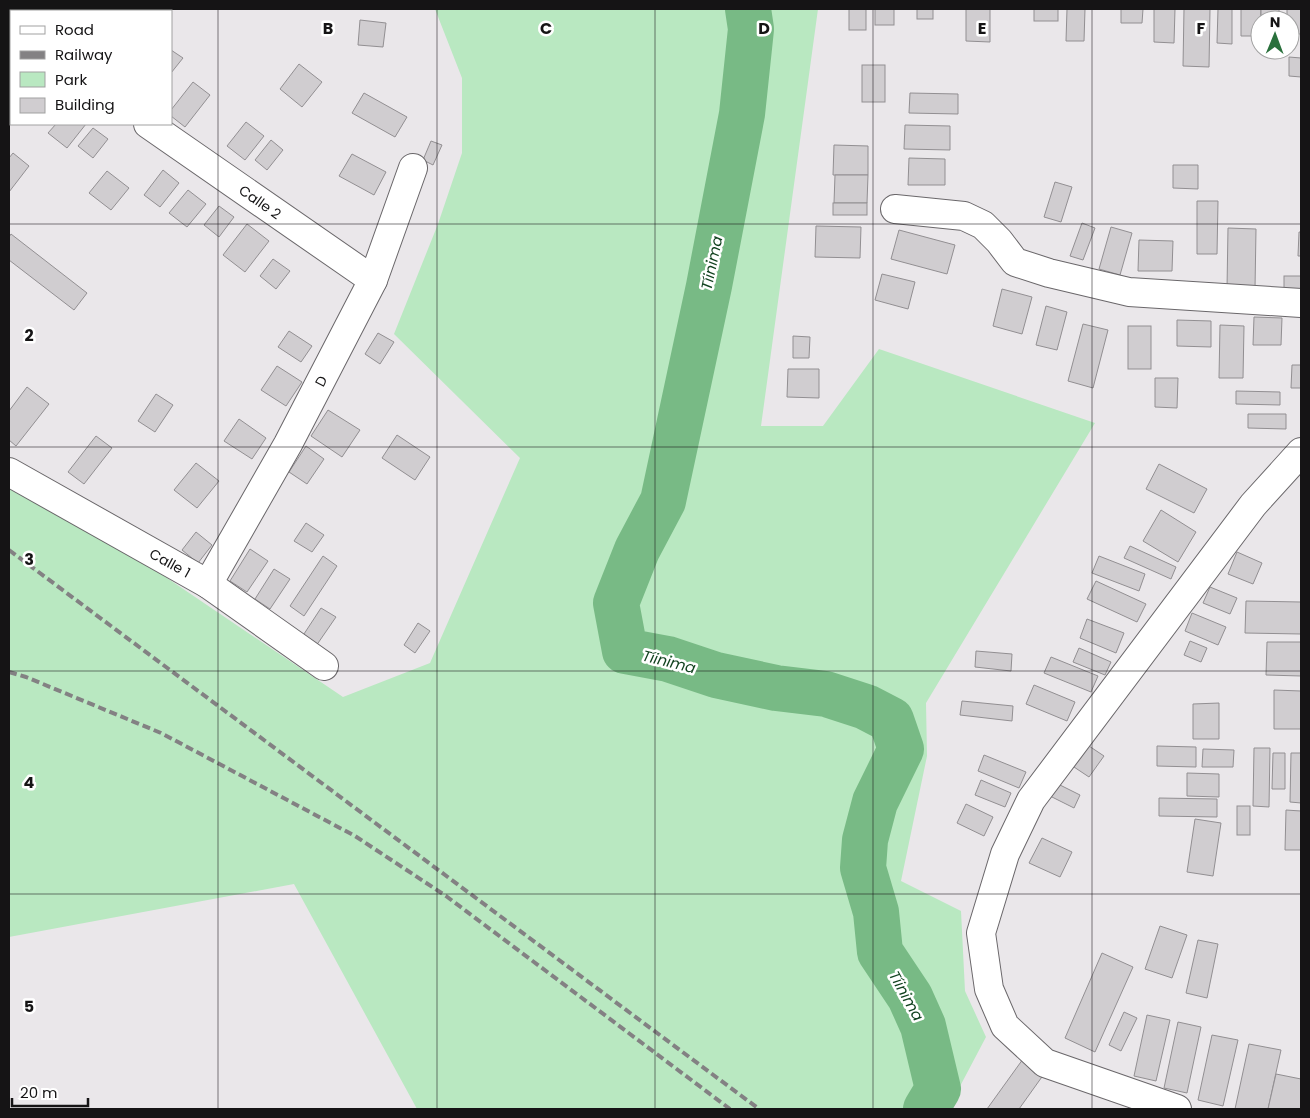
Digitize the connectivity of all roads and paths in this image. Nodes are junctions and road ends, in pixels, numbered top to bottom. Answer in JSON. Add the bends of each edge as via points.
{"nodes":[{"id":1,"x":149,"y":125,"type":"edge"},
{"id":2,"x":414,"y":168,"type":"dead end"},
{"id":3,"x":895,"y":209,"type":"dead end"},
{"id":4,"x":372,"y":280,"type":"junction"},
{"id":5,"x":1301,"y":303,"type":"edge"},
{"id":6,"x":1301,"y":452,"type":"edge"},
{"id":7,"x":9,"y":472,"type":"edge"},
{"id":8,"x":208,"y":584,"type":"junction"},
{"id":9,"x":324,"y":666,"type":"dead end"},
{"id":10,"x":1177,"y":1109,"type":"edge"}],
"edges":[{"from":1,"to":4,"type":"street","name":"Calle 2"},
{"from":2,"to":4,"type":"street","name":"D"},
{"from":3,"to":5,"type":"street","via":[[964,216],[983,225],[1015,262],[1120,290]]},
{"from":4,"to":8,"type":"street","name":"D","via":[[288,444]]},
{"from":6,"to":10,"type":"street","via":[[1253,505],[1031,800],[1004,854],[981,933],[990,989],[1005,1026],[1045,1063]]},
{"from":7,"to":8,"type":"street","name":"Calle 1"},
{"from":8,"to":9,"type":"street","name":"Calle 1"}]}
